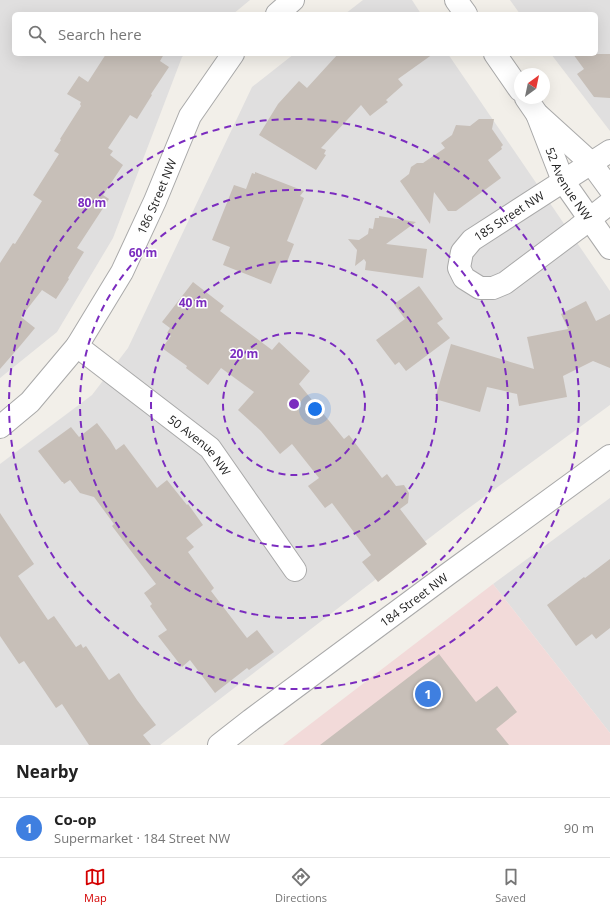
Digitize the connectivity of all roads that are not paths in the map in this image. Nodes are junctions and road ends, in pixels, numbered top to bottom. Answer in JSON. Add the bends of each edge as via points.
{"nodes":[{"id":1,"x":293,"y":0,"type":"edge"},
{"id":2,"x":456,"y":0,"type":"edge"},
{"id":3,"x":280,"y":12,"type":"edge"},
{"id":4,"x":465,"y":12,"type":"edge"},
{"id":5,"x":232,"y":56,"type":"edge"},
{"id":6,"x":495,"y":56,"type":"edge"},
{"id":7,"x":514,"y":82,"type":"edge"},
{"id":8,"x":532,"y":106,"type":"edge"},
{"id":9,"x":610,"y":151,"type":"edge"},
{"id":10,"x":591,"y":163,"type":"junction"},
{"id":11,"x":563,"y":181,"type":"junction"},
{"id":12,"x":610,"y":189,"type":"edge"},
{"id":13,"x":610,"y":203,"type":"edge"},
{"id":14,"x":590,"y":220,"type":"junction"},
{"id":15,"x":610,"y":248,"type":"edge"},
{"id":16,"x":77,"y":346,"type":"junction"},
{"id":17,"x":0,"y":428,"type":"edge"},
{"id":18,"x":610,"y":456,"type":"edge"},
{"id":19,"x":295,"y":570,"type":"dead end"},
{"id":20,"x":219,"y":745,"type":"edge"}],
"edges":[{"from":1,"to":3,"type":"street"},
{"from":2,"to":4,"type":"street"},
{"from":5,"to":16,"type":"street","name":"186 Street NW","via":[[190,116],[122,272]]},
{"from":6,"to":7,"type":"street"},
{"from":8,"to":10,"type":"street","name":"52 Avenue NW"},
{"from":8,"to":11,"type":"street","name":"52 Avenue NW"},
{"from":9,"to":10,"type":"street","name":"185 Street NW"},
{"from":10,"to":11,"type":"street","name":"185 Street NW"},
{"from":10,"to":12,"type":"street","name":"52 Avenue NW"},
{"from":11,"to":14,"type":"street","name":"52 Avenue NW"},
{"from":11,"to":14,"type":"street","name":"185 Street NW","via":[[472,240],[462,252],[459,268],[464,278],[480,288],[493,288],[505,283]]},
{"from":13,"to":14,"type":"street","name":"185 Street NW"},
{"from":14,"to":15,"type":"street","name":"52 Avenue NW"},
{"from":16,"to":17,"type":"street","name":"186 Street NW","via":[[30,402]]},
{"from":16,"to":19,"type":"street","name":"50 Avenue NW","via":[[210,448]]},
{"from":18,"to":20,"type":"street","name":"184 Street NW"}]}
